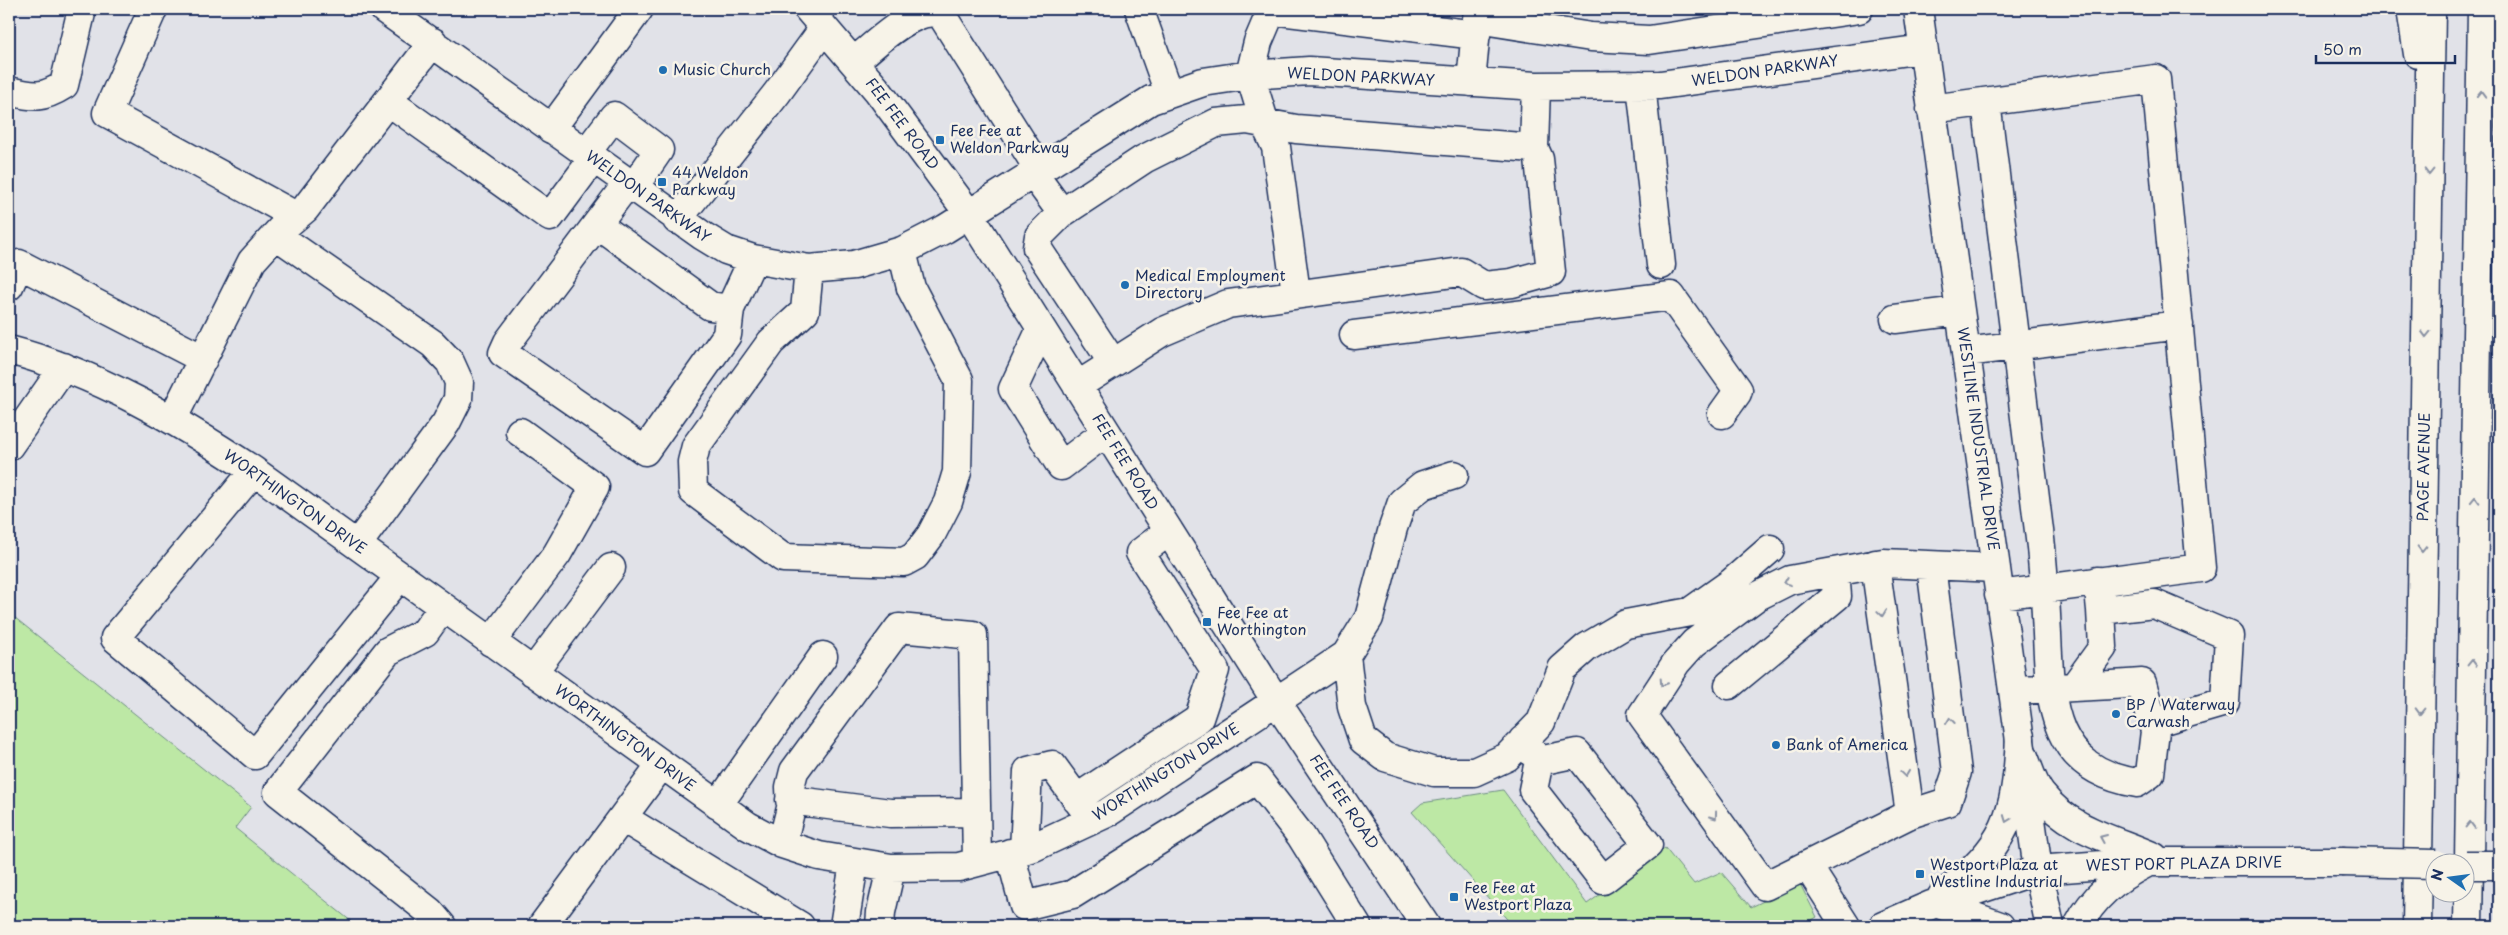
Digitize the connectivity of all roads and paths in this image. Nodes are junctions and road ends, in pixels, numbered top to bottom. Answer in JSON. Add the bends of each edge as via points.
{"nodes":[{"id":1,"x":82,"y":9,"type":"edge"},
{"id":2,"x":153,"y":9,"type":"edge"},
{"id":3,"x":639,"y":9,"type":"edge"},
{"id":4,"x":1139,"y":9,"type":"edge"},
{"id":5,"x":1859,"y":9,"type":"edge"},
{"id":6,"x":1918,"y":9,"type":"edge"},
{"id":7,"x":2411,"y":9,"type":"edge"},
{"id":8,"x":2431,"y":9,"type":"edge"},
{"id":9,"x":2482,"y":9,"type":"edge"},
{"id":10,"x":387,"y":10,"type":"edge"},
{"id":11,"x":1272,"y":10,"type":"edge"},
{"id":12,"x":816,"y":18,"type":"edge"},
{"id":13,"x":1477,"y":21,"type":"edge"},
{"id":14,"x":433,"y":42,"type":"junction"},
{"id":15,"x":1923,"y":49,"type":"junction"},
{"id":16,"x":854,"y":62,"type":"junction"},
{"id":17,"x":1250,"y":75,"type":"junction"},
{"id":18,"x":1471,"y":82,"type":"junction"},
{"id":19,"x":1641,"y":85,"type":"junction"},
{"id":20,"x":1536,"y":86,"type":"junction"},
{"id":21,"x":9,"y":91,"type":"edge"},
{"id":22,"x":1169,"y":93,"type":"junction"},
{"id":23,"x":2499,"y":95,"type":"edge"},
{"id":24,"x":388,"y":101,"type":"junction"},
{"id":25,"x":1986,"y":102,"type":"junction"},
{"id":26,"x":1931,"y":109,"type":"junction"},
{"id":27,"x":2430,"y":123,"type":"junction"},
{"id":28,"x":1265,"y":124,"type":"junction"},
{"id":29,"x":552,"y":129,"type":"junction"},
{"id":30,"x":1534,"y":148,"type":"junction"},
{"id":31,"x":589,"y":156,"type":"junction"},
{"id":32,"x":1035,"y":170,"type":"junction"},
{"id":33,"x":630,"y":186,"type":"junction"},
{"id":34,"x":1062,"y":213,"type":"junction"},
{"id":35,"x":969,"y":214,"type":"junction"},
{"id":36,"x":296,"y":216,"type":"junction"},
{"id":37,"x":677,"y":220,"type":"junction"},
{"id":38,"x":597,"y":224,"type":"junction"},
{"id":39,"x":276,"y":235,"type":"junction"},
{"id":40,"x":902,"y":251,"type":"junction"},
{"id":41,"x":753,"y":260,"type":"junction"},
{"id":42,"x":1661,"y":265,"type":"dead end"},
{"id":43,"x":809,"y":268,"type":"junction"},
{"id":44,"x":9,"y":286,"type":"edge"},
{"id":45,"x":1296,"y":294,"type":"junction"},
{"id":46,"x":2478,"y":301,"type":"junction"},
{"id":47,"x":730,"y":309,"type":"junction"},
{"id":48,"x":1959,"y":311,"type":"junction"},
{"id":49,"x":1895,"y":319,"type":"dead end"},
{"id":50,"x":2179,"y":325,"type":"junction"},
{"id":51,"x":1041,"y":329,"type":"junction"},
{"id":52,"x":1354,"y":335,"type":"dead end"},
{"id":53,"x":2018,"y":345,"type":"junction"},
{"id":54,"x":9,"y":350,"type":"edge"},
{"id":55,"x":1966,"y":352,"type":"junction"},
{"id":56,"x":203,"y":359,"type":"junction"},
{"id":57,"x":1113,"y":363,"type":"junction"},
{"id":58,"x":64,"y":367,"type":"junction"},
{"id":59,"x":1077,"y":386,"type":"junction"},
{"id":60,"x":1722,"y":414,"type":"dead end"},
{"id":61,"x":172,"y":420,"type":"junction"},
{"id":62,"x":520,"y":432,"type":"dead end"},
{"id":63,"x":1106,"y":432,"type":"junction"},
{"id":64,"x":9,"y":446,"type":"edge"},
{"id":65,"x":254,"y":471,"type":"junction"},
{"id":66,"x":1454,"y":476,"type":"dead end"},
{"id":67,"x":1169,"y":531,"type":"junction"},
{"id":68,"x":357,"y":545,"type":"junction"},
{"id":69,"x":1770,"y":549,"type":"dead end"},
{"id":70,"x":1875,"y":564,"type":"junction"},
{"id":71,"x":1931,"y":566,"type":"junction"},
{"id":72,"x":611,"y":568,"type":"dead end"},
{"id":73,"x":1835,"y":572,"type":"junction"},
{"id":74,"x":400,"y":576,"type":"junction"},
{"id":75,"x":1998,"y":581,"type":"junction"},
{"id":76,"x":2098,"y":581,"type":"junction"},
{"id":77,"x":2045,"y":588,"type":"junction"},
{"id":78,"x":442,"y":607,"type":"junction"},
{"id":79,"x":2101,"y":610,"type":"junction"},
{"id":80,"x":1235,"y":636,"type":"junction"},
{"id":81,"x":491,"y":642,"type":"junction"},
{"id":82,"x":1346,"y":655,"type":"junction"},
{"id":83,"x":822,"y":656,"type":"dead end"},
{"id":84,"x":1206,"y":656,"type":"junction"},
{"id":85,"x":533,"y":672,"type":"junction"},
{"id":86,"x":1729,"y":685,"type":"dead end"},
{"id":87,"x":2062,"y":687,"type":"junction"},
{"id":88,"x":2013,"y":690,"type":"junction"},
{"id":89,"x":1276,"y":701,"type":"junction"},
{"id":90,"x":2153,"y":724,"type":"junction"},
{"id":91,"x":2021,"y":745,"type":"junction"},
{"id":92,"x":1531,"y":751,"type":"junction"},
{"id":93,"x":662,"y":764,"type":"junction"},
{"id":94,"x":790,"y":800,"type":"junction"},
{"id":95,"x":718,"y":805,"type":"junction"},
{"id":96,"x":1084,"y":809,"type":"junction"},
{"id":97,"x":976,"y":812,"type":"junction"},
{"id":98,"x":1910,"y":814,"type":"junction"},
{"id":99,"x":623,"y":818,"type":"junction"},
{"id":100,"x":782,"y":844,"type":"junction"},
{"id":101,"x":1017,"y":852,"type":"junction"},
{"id":102,"x":854,"y":862,"type":"junction"},
{"id":103,"x":977,"y":862,"type":"junction"},
{"id":104,"x":2157,"y":862,"type":"junction"},
{"id":105,"x":1807,"y":864,"type":"junction"},
{"id":106,"x":2426,"y":864,"type":"edge"},
{"id":107,"x":2476,"y":865,"type":"edge"},
{"id":108,"x":2499,"y":865,"type":"edge"},
{"id":109,"x":891,"y":868,"type":"junction"},
{"id":110,"x":2038,"y":870,"type":"junction"},
{"id":111,"x":1934,"y":904,"type":"junction"},
{"id":112,"x":1024,"y":916,"type":"edge"},
{"id":113,"x":442,"y":926,"type":"edge"},
{"id":114,"x":542,"y":926,"type":"edge"},
{"id":115,"x":800,"y":926,"type":"edge"},
{"id":116,"x":844,"y":926,"type":"edge"},
{"id":117,"x":880,"y":926,"type":"edge"},
{"id":118,"x":1357,"y":926,"type":"edge"},
{"id":119,"x":1426,"y":926,"type":"edge"},
{"id":120,"x":1846,"y":926,"type":"edge"},
{"id":121,"x":1883,"y":926,"type":"edge"},
{"id":122,"x":2000,"y":926,"type":"edge"},
{"id":123,"x":2050,"y":926,"type":"edge"},
{"id":124,"x":2078,"y":926,"type":"edge"},
{"id":125,"x":2417,"y":926,"type":"edge"},
{"id":126,"x":2468,"y":926,"type":"edge"}],
"edges":[{"from":1,"to":21,"type":"main road","via":[[64,85],[47,96]]},
{"from":2,"to":36,"type":"main road","via":[[107,113]]},
{"from":3,"to":29,"type":"main road"},
{"from":4,"to":22,"type":"main road"},
{"from":5,"to":13,"type":"main road","via":[[1649,40],[1591,37]]},
{"from":6,"to":15,"type":"main road","name":"WESTLINE INDUSTRIAL DRIVE"},
{"from":7,"to":27,"type":"main road"},
{"from":8,"to":27,"type":"main road","name":"PAGE AVENUE"},
{"from":46,"to":9,"type":"main road","one_way":true},
{"from":10,"to":14,"type":"main road","name":"WELDON PARKWAY"},
{"from":11,"to":13,"type":"main road"},
{"from":11,"to":17,"type":"main road","via":[[1258,42]]},
{"from":12,"to":16,"type":"main road","name":"FEE FEE ROAD"},
{"from":12,"to":37,"type":"main road","via":[[777,93]]},
{"from":13,"to":18,"type":"main road"},
{"from":14,"to":24,"type":"main road"},
{"from":14,"to":29,"type":"main road","name":"WELDON PARKWAY"},
{"from":15,"to":19,"type":"main road","name":"WELDON PARKWAY"},
{"from":15,"to":26,"type":"main road","name":"WESTLINE INDUSTRIAL DRIVE"},
{"from":16,"to":32,"type":"main road","via":[[916,14],[932,10],[941,14]]},
{"from":16,"to":35,"type":"main road","name":"FEE FEE ROAD"},
{"from":17,"to":18,"type":"main road","name":"WELDON PARKWAY","via":[[1310,71]]},
{"from":17,"to":22,"type":"main road","name":"WELDON PARKWAY","via":[[1203,82]]},
{"from":17,"to":28,"type":"main road"},
{"from":18,"to":20,"type":"main road","name":"WELDON PARKWAY"},
{"from":19,"to":20,"type":"main road","name":"WELDON PARKWAY"},
{"from":19,"to":42,"type":"main road"},
{"from":20,"to":30,"type":"main road"},
{"from":22,"to":32,"type":"main road","name":"WELDON PARKWAY","via":[[1151,100]]},
{"from":23,"to":46,"type":"main road"},
{"from":24,"to":31,"type":"main road","via":[[550,218]]},
{"from":24,"to":36,"type":"main road","via":[[305,209]]},
{"from":25,"to":26,"type":"main road"},
{"from":25,"to":50,"type":"main road","via":[[2156,78]]},
{"from":25,"to":53,"type":"main road"},
{"from":26,"to":48,"type":"main road","name":"WESTLINE INDUSTRIAL DRIVE"},
{"from":27,"to":125,"type":"main road","name":"PAGE AVENUE","one_way":true},
{"from":28,"to":30,"type":"main road"},
{"from":28,"to":34,"type":"main road","via":[[1247,120],[1216,123],[1144,159]]},
{"from":28,"to":45,"type":"main road","via":[[1276,147]]},
{"from":29,"to":31,"type":"main road","name":"WELDON PARKWAY"},
{"from":30,"to":45,"type":"main road","via":[[1539,159],[1551,272],[1512,283],[1484,286],[1461,272]]},
{"from":31,"to":33,"type":"main road","name":"WELDON PARKWAY"},
{"from":31,"to":33,"type":"main road","via":[[614,116],[660,150]]},
{"from":32,"to":34,"type":"main road"},
{"from":32,"to":35,"type":"main road","name":"WELDON PARKWAY"},
{"from":33,"to":37,"type":"main road","name":"WELDON PARKWAY"},
{"from":33,"to":38,"type":"main road"},
{"from":34,"to":57,"type":"main road","via":[[1039,236],[1037,248]]},
{"from":35,"to":40,"type":"main road","name":"WELDON PARKWAY"},
{"from":35,"to":51,"type":"main road","name":"FEE FEE ROAD"},
{"from":36,"to":39,"type":"main road"},
{"from":37,"to":41,"type":"main road","name":"WELDON PARKWAY","via":[[726,250]]},
{"from":38,"to":47,"type":"main road","via":[[710,306]]},
{"from":38,"to":47,"type":"main road","via":[[503,353],[645,451],[727,335]]},
{"from":39,"to":56,"type":"main road","via":[[252,261]]},
{"from":39,"to":68,"type":"main road","via":[[433,344],[450,362],[459,382],[458,399],[446,423]]},
{"from":40,"to":43,"type":"main road","name":"WELDON PARKWAY","via":[[854,265]]},
{"from":40,"to":43,"type":"main road","via":[[911,288],[959,380],[957,472],[953,487],[931,535],[915,556],[904,562],[783,558],[693,491],[692,462],[696,446],[771,342],[805,311]]},
{"from":41,"to":43,"type":"main road","name":"WELDON PARKWAY"},
{"from":41,"to":47,"type":"main road"},
{"from":44,"to":56,"type":"main road","via":[[19,264]]},
{"from":45,"to":57,"type":"main road","via":[[1228,304],[1162,332]]},
{"from":126,"to":46,"type":"main road","one_way":true},
{"from":48,"to":49,"type":"main road"},
{"from":48,"to":55,"type":"main road","name":"WESTLINE INDUSTRIAL DRIVE"},
{"from":50,"to":53,"type":"main road"},
{"from":50,"to":76,"type":"main road","via":[[2201,568]]},
{"from":51,"to":59,"type":"main road","name":"FEE FEE ROAD"},
{"from":51,"to":63,"type":"main road","via":[[1013,390],[1062,466]]},
{"from":52,"to":60,"type":"main road","via":[[1671,296],[1738,390]]},
{"from":53,"to":55,"type":"main road"},
{"from":53,"to":77,"type":"main road"},
{"from":54,"to":58,"type":"main road","name":"WORTHINGTON DRIVE"},
{"from":55,"to":75,"type":"main road","name":"WESTLINE INDUSTRIAL DRIVE"},
{"from":56,"to":61,"type":"main road"},
{"from":57,"to":59,"type":"main road"},
{"from":58,"to":61,"type":"main road","name":"WORTHINGTON DRIVE"},
{"from":58,"to":64,"type":"main road"},
{"from":59,"to":63,"type":"main road","name":"FEE FEE ROAD"},
{"from":61,"to":65,"type":"main road","name":"WORTHINGTON DRIVE"},
{"from":62,"to":81,"type":"main road","via":[[595,487],[557,554]]},
{"from":63,"to":67,"type":"main road","name":"FEE FEE ROAD"},
{"from":65,"to":68,"type":"main road","name":"WORTHINGTON DRIVE"},
{"from":65,"to":74,"type":"main road","via":[[115,638],[254,755]]},
{"from":66,"to":82,"type":"main road","via":[[1423,485],[1402,502],[1369,618]]},
{"from":67,"to":80,"type":"main road","name":"FEE FEE ROAD"},
{"from":67,"to":84,"type":"main road","via":[[1140,552]]},
{"from":68,"to":74,"type":"main road","name":"WORTHINGTON DRIVE"},
{"from":69,"to":92,"type":"main road","via":[[1731,583],[1690,612],[1626,624],[1587,647],[1562,669]]},
{"from":70,"to":71,"type":"main road"},
{"from":70,"to":73,"type":"main road"},
{"from":70,"to":98,"type":"main road","one_way":true},
{"from":71,"to":75,"type":"main road"},
{"from":98,"to":71,"type":"main road","one_way":true,"via":[[1947,802],[1957,772]]},
{"from":72,"to":85,"type":"main road"},
{"from":73,"to":86,"type":"main road","via":[[1837,596]]},
{"from":73,"to":105,"type":"main road","one_way":true,"via":[[1790,580],[1756,597],[1694,642],[1642,715],[1765,886]]},
{"from":74,"to":78,"type":"main road","name":"WORTHINGTON DRIVE"},
{"from":75,"to":77,"type":"main road"},
{"from":75,"to":88,"type":"main road","name":"WESTLINE INDUSTRIAL DRIVE"},
{"from":76,"to":77,"type":"main road"},
{"from":76,"to":79,"type":"main road"},
{"from":77,"to":87,"type":"main road"},
{"from":78,"to":81,"type":"main road","name":"WORTHINGTON DRIVE"},
{"from":78,"to":113,"type":"main road","via":[[425,632],[388,651],[278,792],[430,912]]},
{"from":79,"to":87,"type":"main road","via":[[2103,647]]},
{"from":79,"to":90,"type":"main road","via":[[2154,604],[2229,636],[2225,702]]},
{"from":80,"to":84,"type":"main road"},
{"from":80,"to":89,"type":"main road","name":"FEE FEE ROAD"},
{"from":81,"to":85,"type":"main road","name":"WORTHINGTON DRIVE"},
{"from":82,"to":89,"type":"main road","name":"WORTHINGTON DRIVE"},
{"from":82,"to":92,"type":"main road","via":[[1352,707],[1364,740],[1385,757],[1434,772],[1474,772],[1507,757]]},
{"from":83,"to":95,"type":"main road"},
{"from":84,"to":96,"type":"main road","via":[[1215,670],[1198,718]]},
{"from":85,"to":93,"type":"main road","name":"WORTHINGTON DRIVE"},
{"from":87,"to":88,"type":"main road"},
{"from":87,"to":90,"type":"main road","via":[[2142,683]]},
{"from":87,"to":90,"type":"main road","via":[[2055,717],[2069,744],[2083,762],[2114,779],[2137,784],[2150,774]]},
{"from":88,"to":91,"type":"main road","name":"WESTLINE INDUSTRIAL DRIVE"},
{"from":89,"to":96,"type":"main road","name":"WORTHINGTON DRIVE","via":[[1107,813]]},
{"from":89,"to":119,"type":"main road","name":"FEE FEE ROAD"},
{"from":104,"to":91,"type":"main road","one_way":true,"via":[[2137,850],[2079,827],[2040,794]]},
{"from":91,"to":110,"type":"main road","name":"WESTLINE INDUSTRIAL DRIVE"},
{"from":91,"to":111,"type":"main road","one_way":true,"via":[[2018,782],[2010,815],[1999,839]]},
{"from":92,"to":92,"type":"main road","via":[[1533,790],[1603,880],[1648,845],[1577,753]]},
{"from":93,"to":95,"type":"main road","name":"WORTHINGTON DRIVE"},
{"from":93,"to":99,"type":"main road"},
{"from":94,"to":97,"type":"main road","via":[[890,813]]},
{"from":94,"to":97,"type":"main road","via":[[794,771],[899,628],[974,635]]},
{"from":94,"to":100,"type":"main road"},
{"from":95,"to":100,"type":"main road","name":"WORTHINGTON DRIVE"},
{"from":96,"to":101,"type":"main road","name":"WORTHINGTON DRIVE","via":[[1034,847]]},
{"from":96,"to":101,"type":"main road","via":[[1052,765],[1028,771]]},
{"from":97,"to":103,"type":"main road"},
{"from":98,"to":105,"type":"main road"},
{"from":99,"to":114,"type":"main road"},
{"from":99,"to":115,"type":"main road"},
{"from":100,"to":102,"type":"main road","name":"WORTHINGTON DRIVE","via":[[819,856]]},
{"from":101,"to":103,"type":"main road","name":"WORTHINGTON DRIVE"},
{"from":101,"to":112,"type":"main road"},
{"from":102,"to":109,"type":"main road","name":"WORTHINGTON DRIVE"},
{"from":102,"to":116,"type":"main road"},
{"from":103,"to":109,"type":"main road","name":"WORTHINGTON DRIVE","via":[[959,867]]},
{"from":104,"to":106,"type":"main road","name":"WEST PORT PLAZA DRIVE","bridge":true},
{"from":104,"to":110,"type":"main road","name":"WEST PORT PLAZA DRIVE"},
{"from":104,"to":124,"type":"main road","via":[[2119,878],[2105,889]]},
{"from":105,"to":120,"type":"main road"},
{"from":107,"to":108,"type":"main road","bridge":true},
{"from":109,"to":117,"type":"main road"},
{"from":110,"to":111,"type":"main road","name":"WEST PORT PLAZA DRIVE"},
{"from":110,"to":123,"type":"main road","name":"WESTLINE INDUSTRIAL DRIVE"},
{"from":111,"to":121,"type":"main road","name":"WEST PORT PLAZA DRIVE"},
{"from":111,"to":122,"type":"main road"},
{"from":112,"to":118,"type":"main road","via":[[1073,894],[1258,779],[1301,836]]}]}
